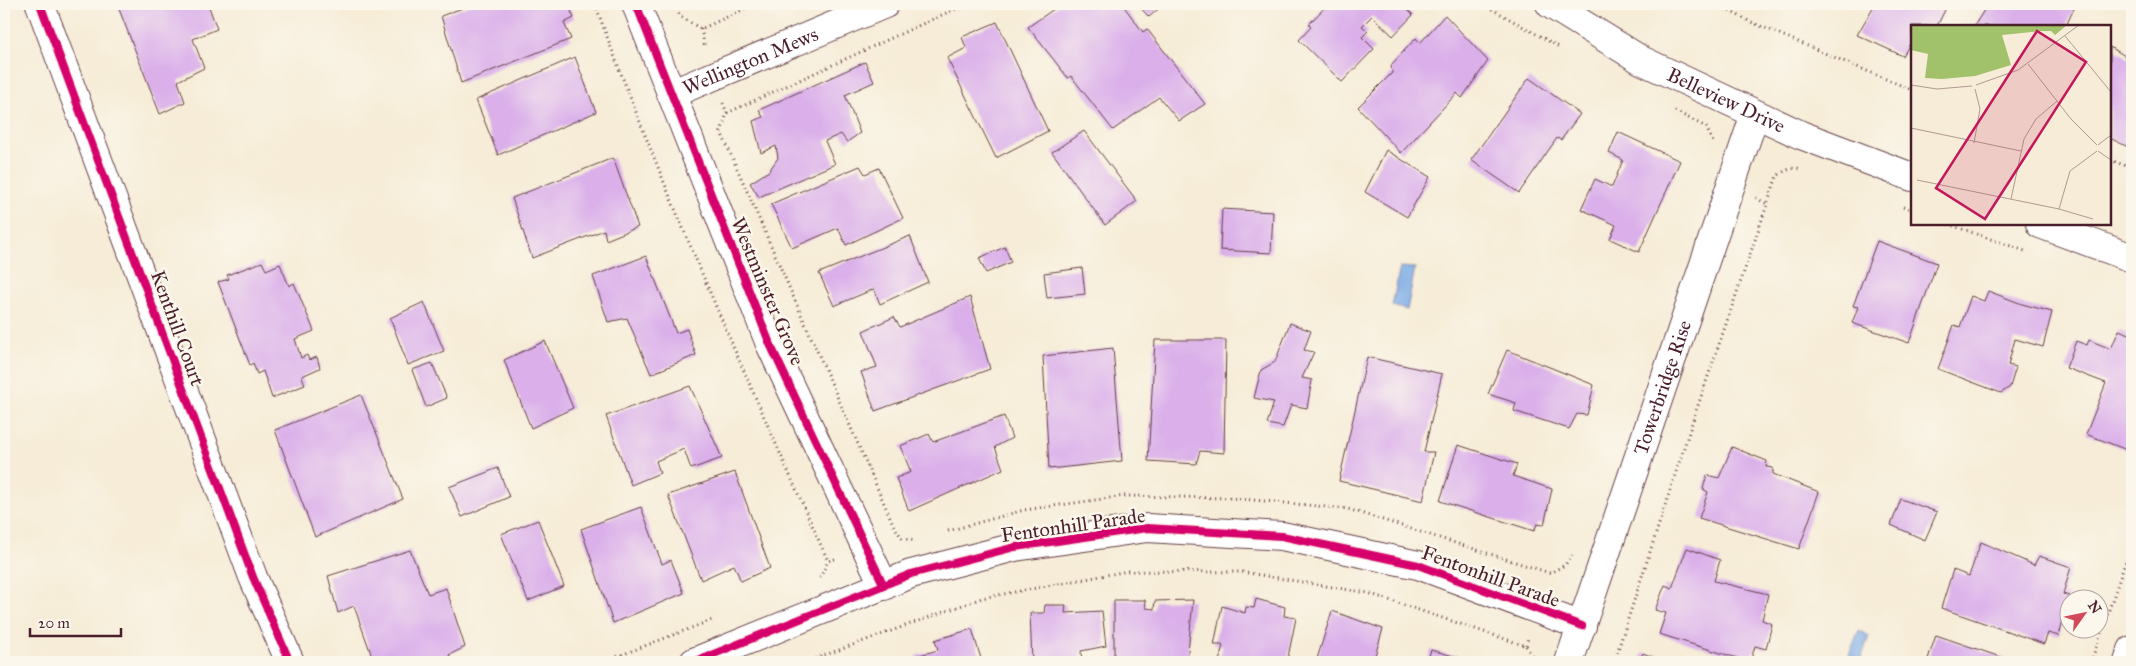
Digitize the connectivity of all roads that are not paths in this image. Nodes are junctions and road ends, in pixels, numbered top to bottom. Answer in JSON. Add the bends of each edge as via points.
{"nodes":[{"id":1,"x":40,"y":4,"type":"edge"},
{"id":2,"x":636,"y":4,"type":"edge"},
{"id":3,"x":885,"y":4,"type":"edge"},
{"id":4,"x":1550,"y":4,"type":"edge"},
{"id":5,"x":671,"y":94,"type":"junction"},
{"id":6,"x":1755,"y":114,"type":"junction"},
{"id":7,"x":1911,"y":177,"type":"edge"},
{"id":8,"x":2043,"y":225,"type":"edge"},
{"id":9,"x":2132,"y":258,"type":"edge"},
{"id":10,"x":884,"y":586,"type":"junction"},
{"id":11,"x":1582,"y":626,"type":"junction"},
{"id":12,"x":2132,"y":650,"type":"edge"},
{"id":13,"x":290,"y":662,"type":"edge"},
{"id":14,"x":694,"y":662,"type":"edge"},
{"id":15,"x":1569,"y":662,"type":"edge"},
{"id":16,"x":2128,"y":662,"type":"edge"}],
"edges":[{"from":1,"to":13,"type":"street","name":"Kenthill Court","via":[[253,577]]},
{"from":2,"to":5,"type":"street","name":"Westminster Grove"},
{"from":3,"to":5,"type":"street","name":"Wellington Mews"},
{"from":4,"to":6,"type":"street","name":"Belleview Drive","via":[[1641,60]]},
{"from":5,"to":10,"type":"street","name":"Westminster Grove","via":[[770,344]]},
{"from":6,"to":7,"type":"street","name":"Belleview Drive"},
{"from":6,"to":11,"type":"street","name":"Towerbridge Rise"},
{"from":8,"to":9,"type":"street"},
{"from":10,"to":11,"type":"street","name":"Fentonhill Parade","via":[[912,574],[1015,546],[1147,528],[1282,536],[1418,565]]},
{"from":10,"to":14,"type":"street","name":"Fentonhill Parade"},
{"from":11,"to":15,"type":"street","name":"Towerbridge Rise"},
{"from":12,"to":16,"type":"street"}]}
